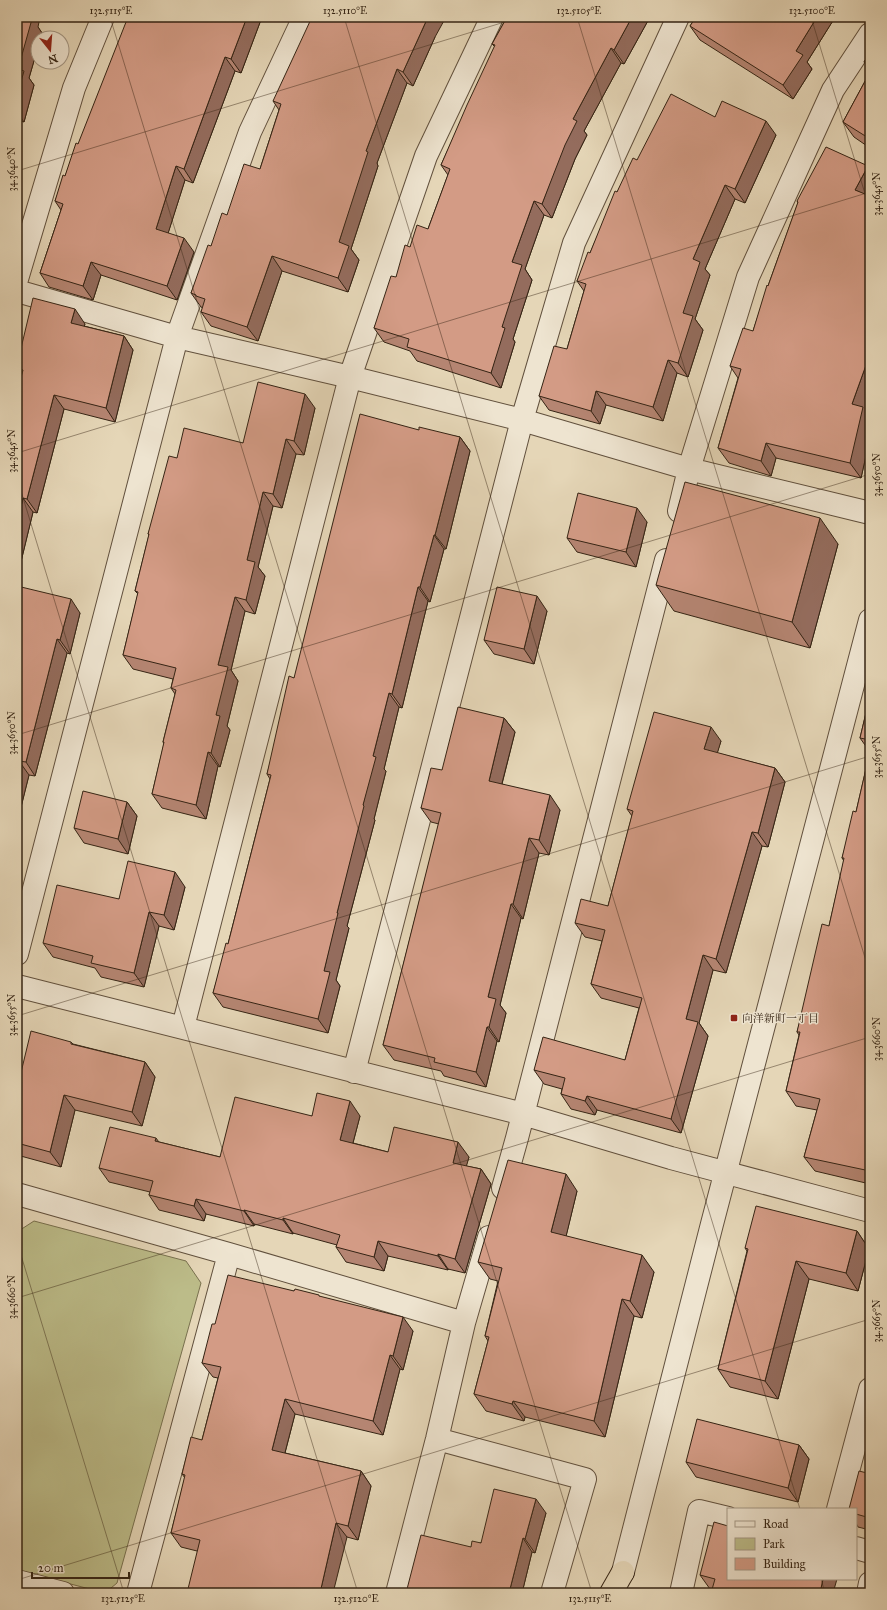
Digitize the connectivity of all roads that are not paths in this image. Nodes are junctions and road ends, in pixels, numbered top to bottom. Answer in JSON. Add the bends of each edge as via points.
{"nodes":[{"id":1,"x":103,"y":17,"type":"edge"},
{"id":2,"x":304,"y":17,"type":"edge"},
{"id":3,"x":492,"y":17,"type":"edge"},
{"id":4,"x":678,"y":17,"type":"edge"},
{"id":5,"x":870,"y":34,"type":"edge"},
{"id":6,"x":17,"y":279,"type":"edge"},
{"id":7,"x":17,"y":291,"type":"edge"},
{"id":8,"x":177,"y":337,"type":"junction"},
{"id":9,"x":350,"y":377,"type":"junction"},
{"id":10,"x":522,"y":420,"type":"junction"},
{"id":11,"x":689,"y":469,"type":"junction"},
{"id":12,"x":870,"y":513,"type":"edge"},
{"id":13,"x":870,"y":620,"type":"edge"},
{"id":14,"x":866,"y":654,"type":"edge"},
{"id":15,"x":17,"y":954,"type":"edge"},
{"id":16,"x":17,"y":986,"type":"edge"},
{"id":17,"x":183,"y":1027,"type":"junction"},
{"id":18,"x":354,"y":1072,"type":"junction"},
{"id":19,"x":522,"y":1114,"type":"junction"},
{"id":20,"x":725,"y":1172,"type":"junction"},
{"id":21,"x":17,"y":1194,"type":"edge"},
{"id":22,"x":870,"y":1211,"type":"edge"},
{"id":23,"x":229,"y":1254,"type":"junction"},
{"id":24,"x":464,"y":1323,"type":"junction"},
{"id":25,"x":870,"y":1389,"type":"edge"},
{"id":26,"x":438,"y":1439,"type":"junction"},
{"id":27,"x":838,"y":1508,"type":"edge"},
{"id":28,"x":727,"y":1518,"type":"edge"},
{"id":29,"x":857,"y":1548,"type":"edge"},
{"id":30,"x":870,"y":1552,"type":"edge"},
{"id":31,"x":623,"y":1572,"type":"junction"},
{"id":32,"x":17,"y":1581,"type":"edge"},
{"id":33,"x":870,"y":1583,"type":"edge"},
{"id":34,"x":63,"y":1593,"type":"edge"},
{"id":35,"x":138,"y":1593,"type":"edge"},
{"id":36,"x":397,"y":1593,"type":"edge"},
{"id":37,"x":552,"y":1593,"type":"edge"},
{"id":38,"x":611,"y":1593,"type":"edge"},
{"id":39,"x":617,"y":1593,"type":"edge"},
{"id":40,"x":621,"y":1593,"type":"edge"},
{"id":41,"x":681,"y":1593,"type":"edge"},
{"id":42,"x":868,"y":1593,"type":"edge"}],
"edges":[{"from":1,"to":6,"type":"street","via":[[74,88]]},
{"from":2,"to":8,"type":"street","via":[[250,132]]},
{"from":3,"to":9,"type":"street","via":[[426,156]]},
{"from":4,"to":10,"type":"street","via":[[574,243]]},
{"from":5,"to":11,"type":"street","via":[[833,90],[748,277]]},
{"from":7,"to":8,"type":"street"},
{"from":8,"to":9,"type":"street"},
{"from":8,"to":15,"type":"street"},
{"from":9,"to":10,"type":"street"},
{"from":9,"to":17,"type":"street"},
{"from":10,"to":11,"type":"street"},
{"from":10,"to":18,"type":"street"},
{"from":11,"to":12,"type":"street"},
{"from":11,"to":19,"type":"street"},
{"from":13,"to":14,"type":"street"},
{"from":14,"to":20,"type":"street"},
{"from":16,"to":17,"type":"street"},
{"from":17,"to":18,"type":"street"},
{"from":18,"to":19,"type":"street"},
{"from":19,"to":20,"type":"street"},
{"from":19,"to":24,"type":"street"},
{"from":20,"to":22,"type":"street"},
{"from":20,"to":31,"type":"street"},
{"from":21,"to":23,"type":"street"},
{"from":23,"to":24,"type":"street"},
{"from":23,"to":35,"type":"street"},
{"from":24,"to":26,"type":"street"},
{"from":25,"to":27,"type":"street"},
{"from":26,"to":36,"type":"street"},
{"from":26,"to":37,"type":"street","via":[[585,1479]]},
{"from":28,"to":41,"type":"street","via":[[699,1511]]},
{"from":29,"to":30,"type":"street"},
{"from":31,"to":38,"type":"highway"},
{"from":31,"to":39,"type":"highway"},
{"from":31,"to":40,"type":"highway"},
{"from":32,"to":34,"type":"street"},
{"from":33,"to":42,"type":"street"}]}
